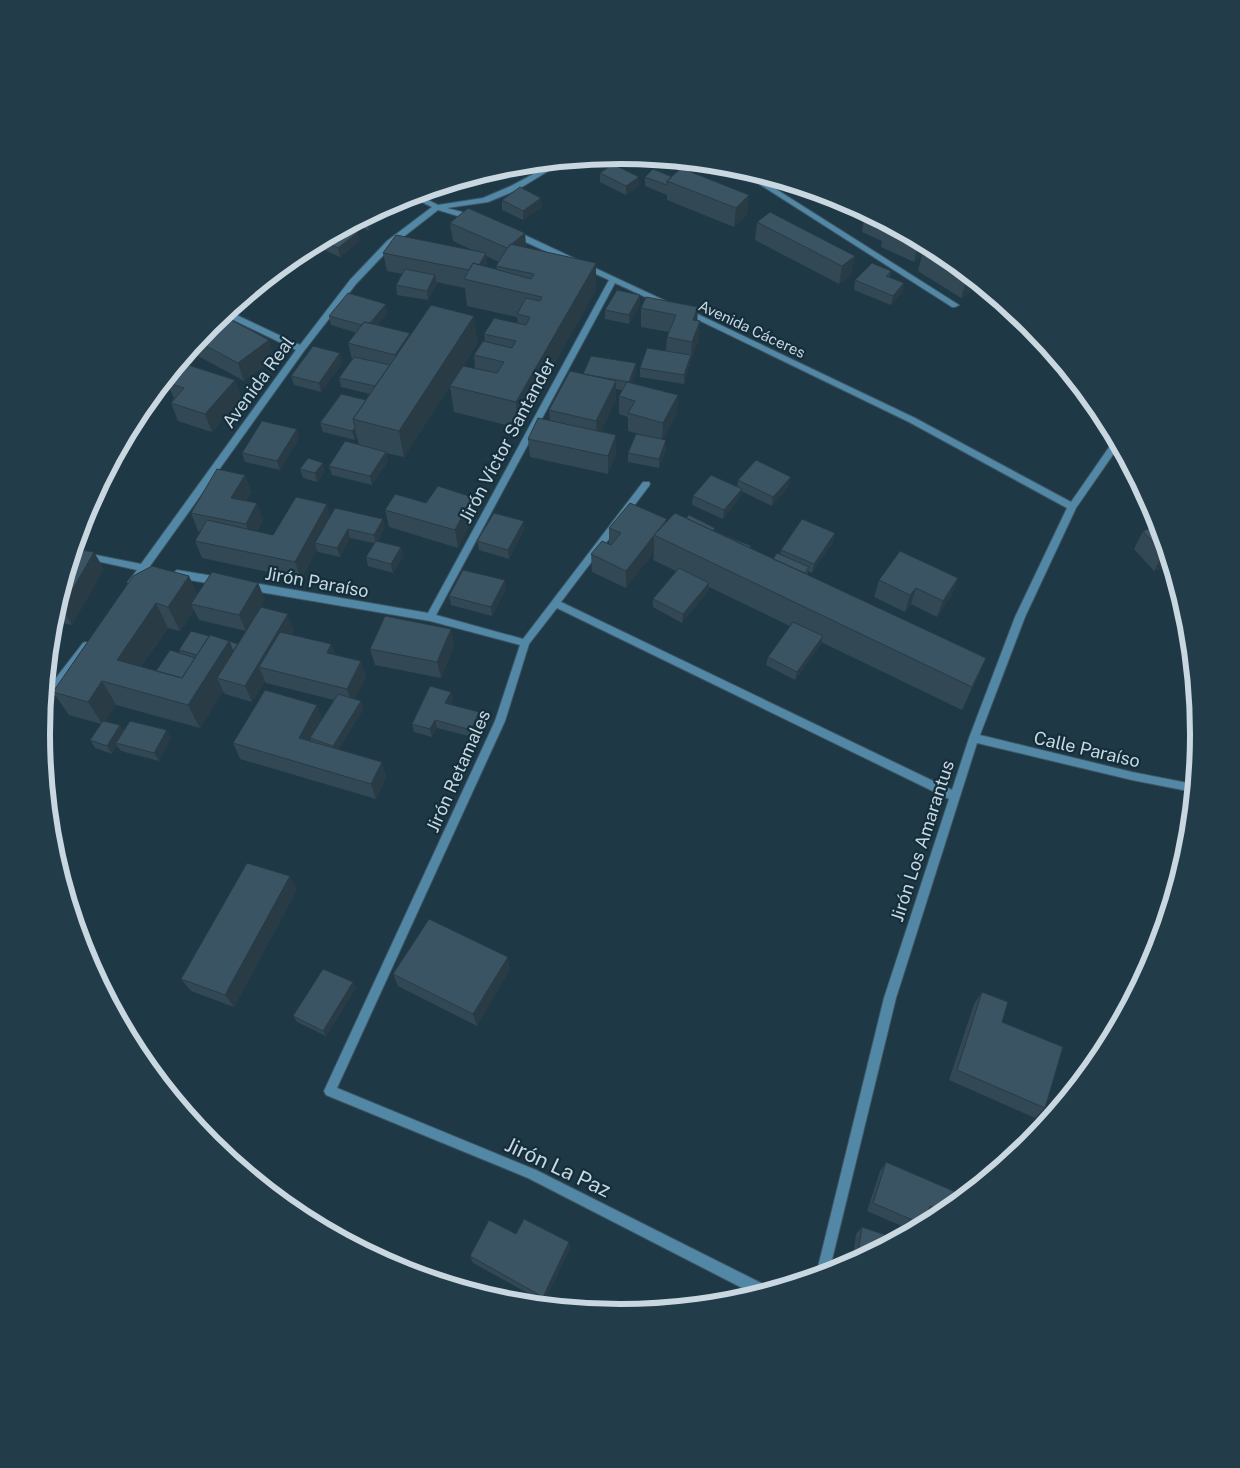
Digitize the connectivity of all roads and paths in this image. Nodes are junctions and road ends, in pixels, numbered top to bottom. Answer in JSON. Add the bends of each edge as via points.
{"nodes":[{"id":1,"x":548,"y":169,"type":"edge"},
{"id":2,"x":758,"y":181,"type":"edge"},
{"id":3,"x":422,"y":200,"type":"edge"},
{"id":4,"x":438,"y":207,"type":"junction"},
{"id":5,"x":485,"y":221,"type":"edge"},
{"id":6,"x":503,"y":228,"type":"edge"},
{"id":7,"x":613,"y":279,"type":"junction"},
{"id":8,"x":955,"y":305,"type":"dead end"},
{"id":9,"x":232,"y":316,"type":"edge"},
{"id":10,"x":301,"y":349,"type":"junction"},
{"id":11,"x":1113,"y":448,"type":"edge"},
{"id":12,"x":646,"y":484,"type":"dead end"},
{"id":13,"x":1072,"y":507,"type":"junction"},
{"id":14,"x":79,"y":555,"type":"edge"},
{"id":15,"x":144,"y":568,"type":"junction"},
{"id":16,"x":126,"y":592,"type":"edge"},
{"id":17,"x":555,"y":603,"type":"junction"},
{"id":18,"x":430,"y":618,"type":"junction"},
{"id":19,"x":91,"y":639,"type":"edge"},
{"id":20,"x":525,"y":643,"type":"junction"},
{"id":21,"x":52,"y":691,"type":"edge"},
{"id":22,"x":974,"y":738,"type":"junction"},
{"id":23,"x":1187,"y":787,"type":"edge"},
{"id":24,"x":954,"y":796,"type":"junction"},
{"id":25,"x":330,"y":1091,"type":"joint"},
{"id":26,"x":824,"y":1266,"type":"edge"},
{"id":27,"x":756,"y":1288,"type":"edge"}],
"edges":[{"from":1,"to":4,"type":"street","name":"Avenida Real","via":[[485,200]]},
{"from":2,"to":8,"type":"street"},
{"from":3,"to":4,"type":"street"},
{"from":4,"to":5,"type":"street"},
{"from":4,"to":10,"type":"street","name":"Avenida Real","via":[[383,249],[352,282]]},
{"from":6,"to":7,"type":"street","name":"Avenida Cáceres"},
{"from":7,"to":13,"type":"street","name":"Avenida Cáceres","via":[[912,420]]},
{"from":7,"to":18,"type":"street","name":"Jirón Víctor Santander"},
{"from":9,"to":10,"type":"street"},
{"from":10,"to":15,"type":"street","name":"Avenida Real"},
{"from":11,"to":13,"type":"street","name":"Jirón Los Amarantus"},
{"from":12,"to":17,"type":"street","name":"Jirón Retamales"},
{"from":13,"to":22,"type":"street","name":"Jirón Los Amarantus","via":[[1020,617]]},
{"from":14,"to":15,"type":"street","name":"Jirón Paraíso"},
{"from":15,"to":16,"type":"street","name":"Avenida Real"},
{"from":15,"to":18,"type":"street","name":"Jirón Paraíso"},
{"from":17,"to":20,"type":"street","name":"Jirón Retamales"},
{"from":17,"to":24,"type":"street"},
{"from":18,"to":20,"type":"street","name":"Jirón Paraíso"},
{"from":19,"to":21,"type":"street"},
{"from":20,"to":25,"type":"street","name":"Jirón Retamales","via":[[500,721]]},
{"from":22,"to":23,"type":"street","name":"Calle Paraíso"},
{"from":22,"to":24,"type":"street","name":"Jirón Los Amarantus"},
{"from":24,"to":26,"type":"street","name":"Jirón Los Amarantus","via":[[890,998]]},
{"from":25,"to":27,"type":"street","name":"Jirón La Paz","via":[[532,1174]]}]}
